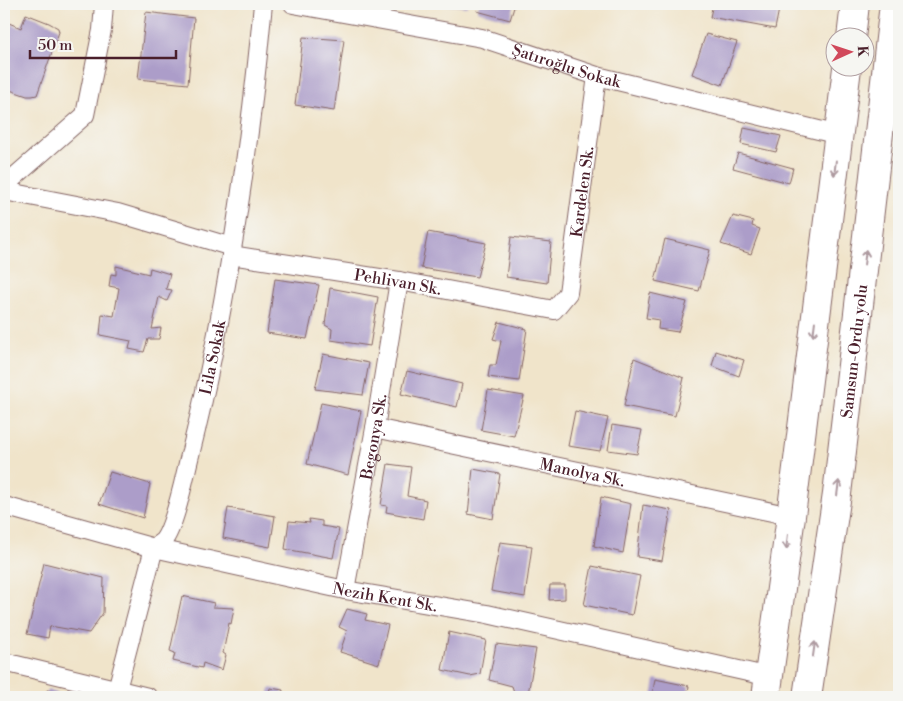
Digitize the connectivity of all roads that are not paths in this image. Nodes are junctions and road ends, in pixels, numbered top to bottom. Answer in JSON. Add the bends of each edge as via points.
{"nodes":[{"id":1,"x":104,"y":4,"type":"edge"},
{"id":2,"x":263,"y":4,"type":"edge"},
{"id":3,"x":293,"y":4,"type":"edge"},
{"id":4,"x":855,"y":4,"type":"edge"},
{"id":5,"x":894,"y":4,"type":"edge"},
{"id":6,"x":852,"y":28,"type":"edge"},
{"id":7,"x":596,"y":76,"type":"junction"},
{"id":8,"x":846,"y":78,"type":"edge"},
{"id":9,"x":839,"y":135,"type":"junction"},
{"id":10,"x":4,"y":193,"type":"edge"},
{"id":11,"x":232,"y":251,"type":"junction"},
{"id":12,"x":399,"y":281,"type":"junction"},
{"id":13,"x":560,"y":303,"type":"joint"},
{"id":14,"x":375,"y":428,"type":"junction"},
{"id":15,"x":4,"y":506,"type":"edge"},
{"id":16,"x":791,"y":516,"type":"junction"},
{"id":17,"x":154,"y":548,"type":"junction"},
{"id":18,"x":345,"y":590,"type":"junction"},
{"id":19,"x":4,"y":662,"type":"edge"},
{"id":20,"x":768,"y":687,"type":"edge"},
{"id":21,"x":116,"y":693,"type":"edge"},
{"id":22,"x":148,"y":697,"type":"edge"},
{"id":23,"x":807,"y":697,"type":"edge"}],
"edges":[{"from":1,"to":10,"type":"street","via":[[85,115]]},
{"from":2,"to":11,"type":"street","name":"Lila Sokak","via":[[255,88]]},
{"from":3,"to":7,"type":"street","name":"Şatıroğlu Sokak","via":[[482,38]]},
{"from":4,"to":6,"type":"highway"},
{"from":23,"to":5,"type":"highway","name":"Samsun-Ordu yolu","one_way":true,"via":[[837,494]]},
{"from":7,"to":9,"type":"street","name":"Şatıroğlu Sokak"},
{"from":7,"to":13,"type":"street","name":"Kardelen Sk.","via":[[568,293]]},
{"from":8,"to":9,"type":"highway"},
{"from":9,"to":16,"type":"highway","one_way":true},
{"from":10,"to":11,"type":"street","name":"Pehlivan Sk.","via":[[118,213]]},
{"from":11,"to":12,"type":"street","name":"Pehlivan Sk."},
{"from":11,"to":17,"type":"street","name":"Lila Sokak","via":[[203,402],[173,520],[164,540]]},
{"from":12,"to":13,"type":"street","name":"Pehlivan Sk.","via":[[554,310]]},
{"from":12,"to":14,"type":"street","name":"Begonya Sk."},
{"from":14,"to":16,"type":"street","name":"Manolya Sk."},
{"from":14,"to":18,"type":"street","name":"Begonya Sk."},
{"from":15,"to":17,"type":"street","name":"Nezih Kent Sk."},
{"from":16,"to":20,"type":"highway","one_way":true},
{"from":17,"to":18,"type":"street","name":"Nezih Kent Sk."},
{"from":17,"to":21,"type":"street","name":"Lila Sokak"},
{"from":18,"to":20,"type":"street","name":"Nezih Kent Sk.","via":[[487,614]]},
{"from":19,"to":21,"type":"street"},
{"from":21,"to":22,"type":"street"}]}
